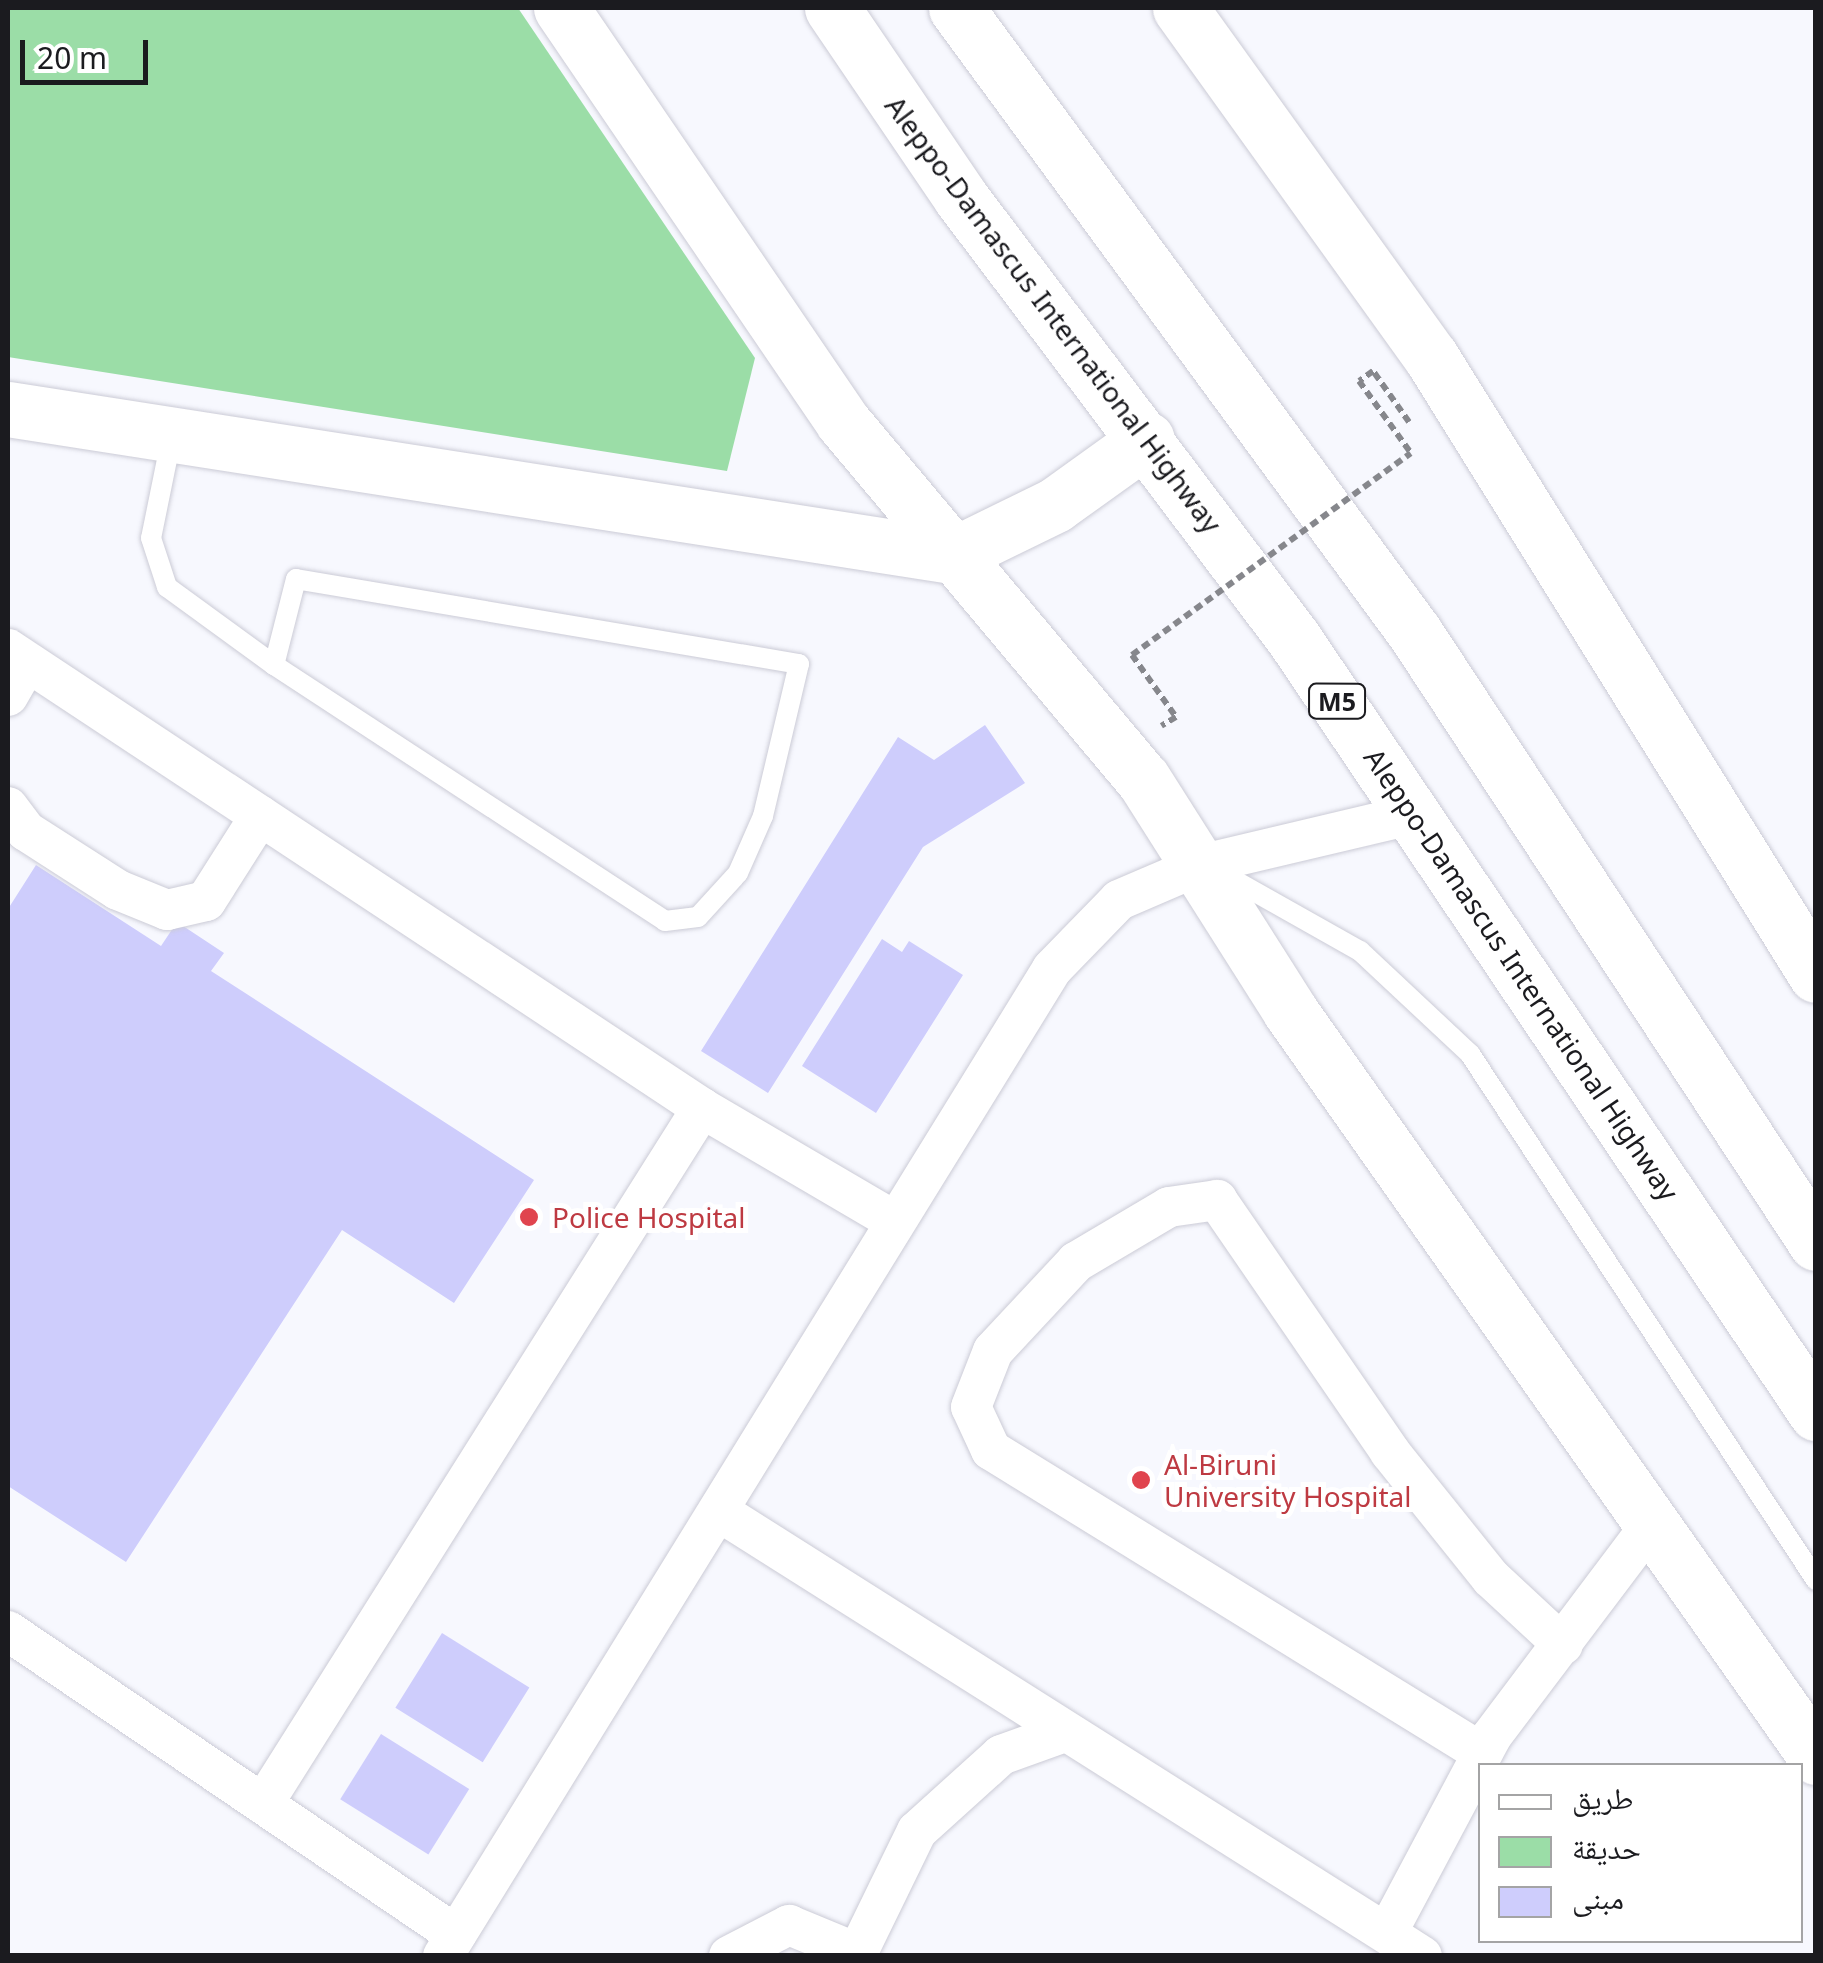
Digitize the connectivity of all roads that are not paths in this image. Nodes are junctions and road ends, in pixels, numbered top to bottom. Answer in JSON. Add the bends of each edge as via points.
{"nodes":[{"id":1,"x":562,"y":8,"type":"edge"},
{"id":2,"x":832,"y":8,"type":"edge"},
{"id":3,"x":956,"y":8,"type":"edge"},
{"id":4,"x":1180,"y":8,"type":"edge"},
{"id":5,"x":8,"y":408,"type":"edge"},
{"id":6,"x":172,"y":433,"type":"junction"},
{"id":7,"x":1147,"y":439,"type":"junction"},
{"id":8,"x":951,"y":556,"type":"junction"},
{"id":9,"x":274,"y":665,"type":"junction"},
{"id":10,"x":14,"y":670,"type":"edge"},
{"id":11,"x":8,"y":807,"type":"edge"},
{"id":12,"x":1415,"y":814,"type":"junction"},
{"id":13,"x":260,"y":816,"type":"junction"},
{"id":14,"x":1203,"y":864,"type":"junction"},
{"id":15,"x":1816,"y":975,"type":"edge"},
{"id":16,"x":702,"y":1108,"type":"junction"},
{"id":17,"x":894,"y":1220,"type":"junction"},
{"id":18,"x":1816,"y":1243,"type":"edge"},
{"id":19,"x":1816,"y":1413,"type":"edge"},
{"id":20,"x":723,"y":1514,"type":"junction"},
{"id":21,"x":1650,"y":1526,"type":"junction"},
{"id":22,"x":1816,"y":1580,"type":"edge"},
{"id":23,"x":8,"y":1632,"type":"edge"},
{"id":24,"x":1564,"y":1645,"type":"junction"},
{"id":25,"x":1065,"y":1732,"type":"junction"},
{"id":26,"x":1482,"y":1754,"type":"junction"},
{"id":27,"x":1816,"y":1757,"type":"edge"},
{"id":28,"x":263,"y":1804,"type":"junction"},
{"id":29,"x":1386,"y":1933,"type":"junction"},
{"id":30,"x":450,"y":1945,"type":"edge"},
{"id":31,"x":856,"y":1954,"type":"edge"},
{"id":32,"x":729,"y":1956,"type":"edge"},
{"id":33,"x":1422,"y":1956,"type":"edge"}],
"edges":[{"from":1,"to":8,"type":"main road","via":[[843,422]]},
{"from":2,"to":7,"type":"main road","name":"Aleppo-Damascus International Highway","number":"M5","via":[[961,198]]},
{"from":3,"to":18,"type":"main road","via":[[1414,634]]},
{"from":4,"to":15,"type":"main road","via":[[1431,357]]},
{"from":5,"to":6,"type":"main road"},
{"from":6,"to":8,"type":"main road"},
{"from":6,"to":9,"type":"lane","via":[[152,538],[168,587]]},
{"from":7,"to":8,"type":"main road","via":[[1055,506]]},
{"from":7,"to":12,"type":"main road","name":"Aleppo-Damascus International Highway","number":"M5"},
{"from":8,"to":14,"type":"main road","via":[[1143,779]]},
{"from":9,"to":9,"type":"lane","via":[[666,921],[698,917],[738,873],[763,816],[799,664],[296,579]]},
{"from":10,"to":13,"type":"street"},
{"from":11,"to":13,"type":"street","via":[[26,831],[118,890],[167,910],[206,900]]},
{"from":12,"to":14,"type":"street"},
{"from":12,"to":19,"type":"main road","name":"Aleppo-Damascus International Highway","number":"M5"},
{"from":13,"to":16,"type":"street"},
{"from":14,"to":17,"type":"street","via":[[1120,900],[1052,970]]},
{"from":14,"to":21,"type":"main road","via":[[1290,1012]]},
{"from":14,"to":22,"type":"lane","via":[[1310,918],[1444,1023]]},
{"from":16,"to":17,"type":"street"},
{"from":16,"to":28,"type":"street"},
{"from":17,"to":20,"type":"street"},
{"from":20,"to":25,"type":"street"},
{"from":20,"to":30,"type":"street"},
{"from":21,"to":24,"type":"street"},
{"from":21,"to":27,"type":"main road"},
{"from":23,"to":28,"type":"street"},
{"from":24,"to":26,"type":"street"},
{"from":24,"to":26,"type":"street","via":[[1491,1578],[1390,1452],[1217,1200],[1169,1206],[1076,1262],[993,1351],[972,1407],[991,1450]]},
{"from":25,"to":29,"type":"street"},
{"from":25,"to":31,"type":"street","via":[[1001,1755],[917,1831]]},
{"from":26,"to":29,"type":"street"},
{"from":28,"to":30,"type":"street"},
{"from":29,"to":33,"type":"street"},
{"from":31,"to":32,"type":"street","via":[[789,1925]]}]}
